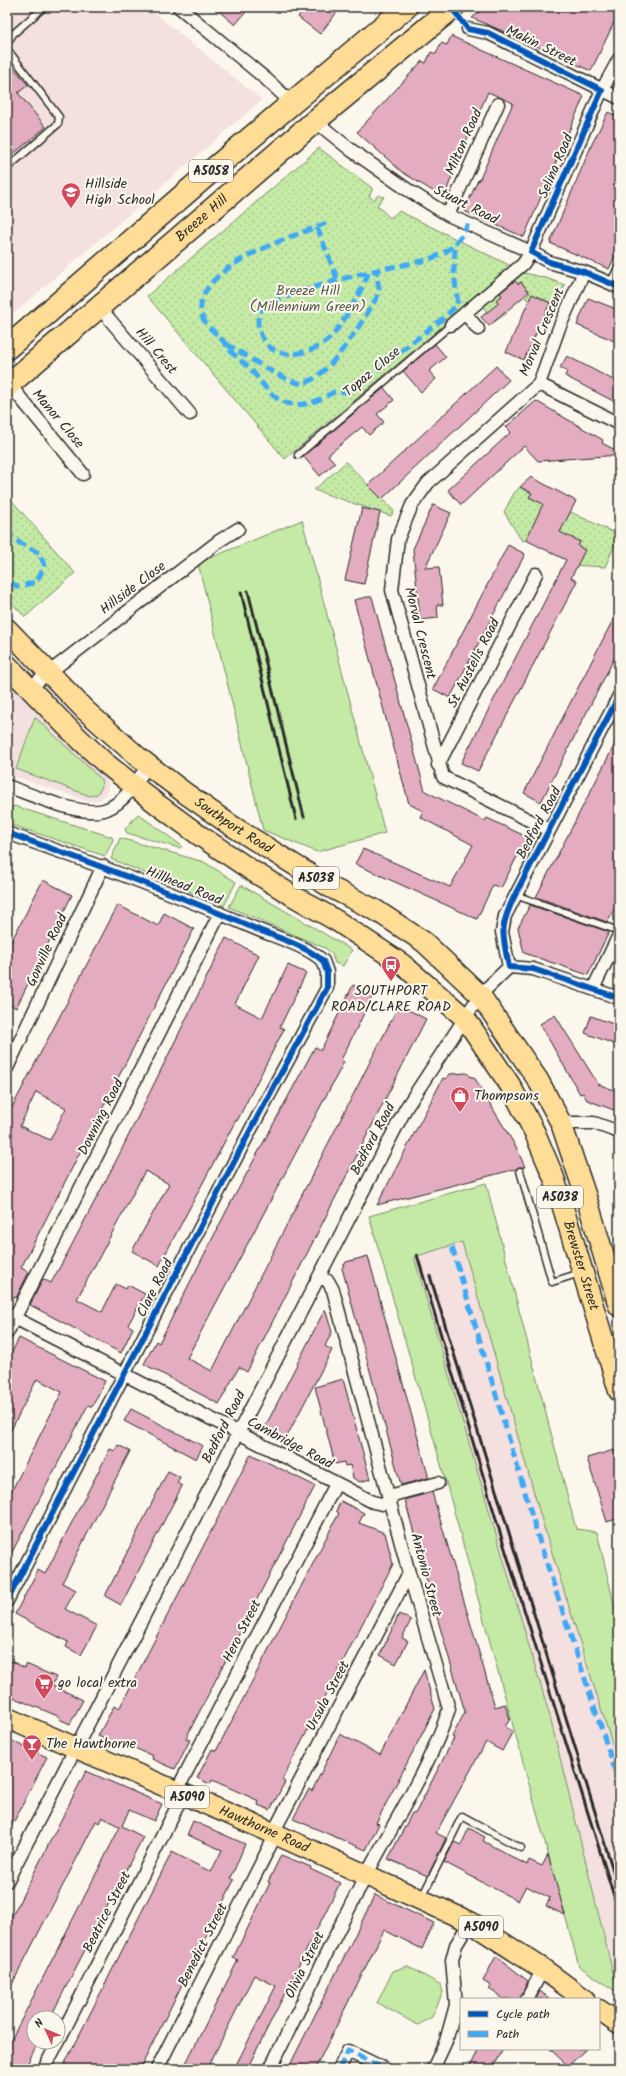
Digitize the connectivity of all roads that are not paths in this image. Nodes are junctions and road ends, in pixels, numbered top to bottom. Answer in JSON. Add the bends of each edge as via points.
{"nodes":[{"id":1,"x":44,"y":7,"type":"edge"},
{"id":2,"x":179,"y":7,"type":"edge"},
{"id":3,"x":406,"y":7,"type":"edge"},
{"id":4,"x":452,"y":7,"type":"edge"},
{"id":5,"x":468,"y":29,"type":"dead end"},
{"id":6,"x":7,"y":44,"type":"edge"},
{"id":7,"x":7,"y":49,"type":"edge"},
{"id":8,"x":619,"y":60,"type":"edge"},
{"id":9,"x":602,"y":90,"type":"junction"},
{"id":10,"x":619,"y":98,"type":"edge"},
{"id":11,"x":292,"y":103,"type":"junction"},
{"id":12,"x":498,"y":104,"type":"dead end"},
{"id":13,"x":316,"y":121,"type":"junction"},
{"id":14,"x":7,"y":168,"type":"edge"},
{"id":15,"x":448,"y":215,"type":"junction"},
{"id":16,"x":531,"y":252,"type":"junction"},
{"id":17,"x":584,"y":272,"type":"junction"},
{"id":18,"x":619,"y":272,"type":"edge"},
{"id":19,"x":616,"y":286,"type":"edge"},
{"id":20,"x":99,"y":306,"type":"junction"},
{"id":21,"x":465,"y":313,"type":"junction"},
{"id":22,"x":451,"y":325,"type":"joint"},
{"id":23,"x":478,"y":329,"type":"dead end"},
{"id":24,"x":7,"y":348,"type":"edge"},
{"id":25,"x":539,"y":384,"type":"junction"},
{"id":26,"x":8,"y":385,"type":"edge"},
{"id":27,"x":190,"y":414,"type":"dead end"},
{"id":28,"x":619,"y":424,"type":"edge"},
{"id":29,"x":298,"y":455,"type":"dead end"},
{"id":30,"x":83,"y":474,"type":"dead end"},
{"id":31,"x":238,"y":529,"type":"dead end"},
{"id":32,"x":536,"y":574,"type":"dead end"},
{"id":33,"x":7,"y":629,"type":"edge"},
{"id":34,"x":7,"y":665,"type":"edge"},
{"id":35,"x":47,"y":673,"type":"junction"},
{"id":36,"x":29,"y":688,"type":"junction"},
{"id":37,"x":619,"y":696,"type":"edge"},
{"id":38,"x":148,"y":764,"type":"junction"},
{"id":39,"x":438,"y":765,"type":"junction"},
{"id":40,"x":134,"y":785,"type":"junction"},
{"id":41,"x":7,"y":786,"type":"edge"},
{"id":42,"x":548,"y":830,"type":"junction"},
{"id":43,"x":7,"y":833,"type":"edge"},
{"id":44,"x":102,"y":866,"type":"junction"},
{"id":45,"x":515,"y":895,"type":"junction"},
{"id":46,"x":220,"y":913,"type":"junction"},
{"id":47,"x":619,"y":931,"type":"edge"},
{"id":48,"x":619,"y":935,"type":"edge"},
{"id":49,"x":509,"y":967,"type":"junction"},
{"id":50,"x":327,"y":988,"type":"joint"},
{"id":51,"x":593,"y":989,"type":"junction"},
{"id":52,"x":480,"y":995,"type":"junction"},
{"id":53,"x":619,"y":998,"type":"edge"},
{"id":54,"x":465,"y":1018,"type":"junction"},
{"id":55,"x":7,"y":1068,"type":"edge"},
{"id":56,"x":561,"y":1123,"type":"junction"},
{"id":57,"x":619,"y":1132,"type":"edge"},
{"id":58,"x":520,"y":1171,"type":"dead end"},
{"id":59,"x":583,"y":1272,"type":"junction"},
{"id":60,"x":319,"y":1277,"type":"junction"},
{"id":61,"x":619,"y":1306,"type":"edge"},
{"id":62,"x":11,"y":1316,"type":"edge"},
{"id":63,"x":7,"y":1333,"type":"edge"},
{"id":64,"x":124,"y":1374,"type":"junction"},
{"id":65,"x":619,"y":1391,"type":"edge"},
{"id":66,"x":238,"y":1433,"type":"junction"},
{"id":67,"x":438,"y":1483,"type":"dead end"},
{"id":68,"x":336,"y":1484,"type":"junction"},
{"id":69,"x":390,"y":1498,"type":"junction"},
{"id":70,"x":409,"y":1572,"type":"junction"},
{"id":71,"x":7,"y":1601,"type":"edge"},
{"id":72,"x":7,"y":1718,"type":"edge"},
{"id":73,"x":76,"y":1747,"type":"junction"},
{"id":74,"x":179,"y":1794,"type":"junction"},
{"id":75,"x":274,"y":1833,"type":"junction"},
{"id":76,"x":521,"y":1848,"type":"dead end"},
{"id":77,"x":367,"y":1874,"type":"junction"},
{"id":78,"x":7,"y":1881,"type":"edge"},
{"id":79,"x":421,"y":1899,"type":"junction"},
{"id":80,"x":470,"y":1922,"type":"junction"},
{"id":81,"x":543,"y":1969,"type":"junction"},
{"id":82,"x":528,"y":1998,"type":"edge"},
{"id":83,"x":583,"y":1998,"type":"edge"},
{"id":84,"x":66,"y":2026,"type":"edge"},
{"id":85,"x":54,"y":2050,"type":"edge"},
{"id":86,"x":44,"y":2069,"type":"edge"},
{"id":87,"x":157,"y":2069,"type":"edge"},
{"id":88,"x":270,"y":2069,"type":"edge"},
{"id":89,"x":339,"y":2069,"type":"edge"},
{"id":90,"x":385,"y":2069,"type":"edge"},
{"id":91,"x":433,"y":2069,"type":"edge"}],
"edges":[{"from":1,"to":6,"type":"lane","via":[[13,34]]},
{"from":2,"to":11,"type":"street"},
{"from":3,"to":11,"type":"highway","number":"A5058"},
{"from":4,"to":13,"type":"highway","name":"Breeze Hill","number":"A5058"},
{"from":5,"to":9,"type":"street","name":"Makin Street","via":[[488,33]]},
{"from":7,"to":14,"type":"lane","via":[[59,117],[58,124]]},
{"from":8,"to":9,"type":"street","name":"Selina Road"},
{"from":9,"to":10,"type":"street","name":"Makin Street"},
{"from":9,"to":16,"type":"street","name":"Selina Road"},
{"from":11,"to":24,"type":"highway","number":"A5058"},
{"from":12,"to":15,"type":"street","name":"Milton Road"},
{"from":13,"to":15,"type":"street","name":"Stuart Road","via":[[351,150]]},
{"from":13,"to":20,"type":"highway","name":"Breeze Hill","number":"A5058"},
{"from":15,"to":16,"type":"street","name":"Stuart Road"},
{"from":16,"to":17,"type":"street","name":"Stuart Road","via":[[549,262]]},
{"from":16,"to":21,"type":"street","name":"Topaz Close","via":[[523,264]]},
{"from":17,"to":19,"type":"street","name":"Stuart Road"},
{"from":17,"to":25,"type":"street","name":"Morval Crescent","via":[[559,328]]},
{"from":18,"to":19,"type":"street"},
{"from":20,"to":26,"type":"highway","name":"Breeze Hill","number":"A5058"},
{"from":20,"to":27,"type":"street","name":"Hill Crest"},
{"from":21,"to":22,"type":"street","name":"Topaz Close"},
{"from":21,"to":23,"type":"street"},
{"from":22,"to":29,"type":"lane","name":"Topaz Close"},
{"from":25,"to":28,"type":"street"},
{"from":25,"to":39,"type":"street","name":"Morval Crescent","via":[[428,483],[412,505],[398,539],[392,590]]},
{"from":26,"to":30,"type":"street","name":"Manor Close"},
{"from":31,"to":35,"type":"street","name":"Hillside Close"},
{"from":32,"to":39,"type":"street","name":"St Austells Road"},
{"from":33,"to":35,"type":"main road","name":"Southport Road","number":"A5038"},
{"from":34,"to":36,"type":"main road","name":"Southport Road","number":"A5038"},
{"from":35,"to":36,"type":"street","name":"Hillside Close"},
{"from":35,"to":38,"type":"main road","name":"Southport Road","number":"A5038","via":[[85,710]]},
{"from":36,"to":40,"type":"main road","name":"Southport Road","number":"A5038","via":[[104,762]]},
{"from":37,"to":42,"type":"street","name":"Bedford Road"},
{"from":38,"to":40,"type":"street"},
{"from":38,"to":52,"type":"main road","name":"Southport Road","number":"A5038","via":[[229,824],[330,887],[377,911],[424,942]]},
{"from":39,"to":42,"type":"street","name":"Morval Crescent","via":[[443,777]]},
{"from":40,"to":41,"type":"street","via":[[107,809],[90,812]]},
{"from":40,"to":54,"type":"main road","name":"Southport Road","number":"A5038","via":[[199,836],[402,964]]},
{"from":42,"to":45,"type":"street","name":"Bedford Road"},
{"from":43,"to":44,"type":"street","name":"Hillhead Road"},
{"from":44,"to":46,"type":"street","name":"Hillhead Road"},
{"from":44,"to":55,"type":"street","name":"Gonville Road"},
{"from":45,"to":47,"type":"lane"},
{"from":45,"to":49,"type":"street","name":"Bedford Road","via":[[505,916],[502,932]]},
{"from":46,"to":50,"type":"street","name":"Hillhead Road","via":[[318,957],[328,972]]},
{"from":46,"to":62,"type":"street","name":"Downing Road"},
{"from":48,"to":51,"type":"street"},
{"from":49,"to":51,"type":"street","via":[[533,969]]},
{"from":49,"to":52,"type":"street","name":"Bedford Road"},
{"from":50,"to":64,"type":"street","name":"Clare Road"},
{"from":51,"to":53,"type":"street"},
{"from":52,"to":54,"type":"street","name":"Bedford Road"},
{"from":52,"to":56,"type":"main road","name":"Brewster Street","number":"A5038","via":[[538,1080]]},
{"from":54,"to":59,"type":"main road","name":"Brewster Street","number":"A5038","via":[[510,1084],[535,1133],[554,1178]]},
{"from":54,"to":60,"type":"street","name":"Bedford Road","via":[[406,1108]]},
{"from":56,"to":57,"type":"street","via":[[594,1123]]},
{"from":56,"to":61,"type":"main road","name":"Brewster Street","number":"A5038"},
{"from":58,"to":59,"type":"lane","via":[[552,1282]]},
{"from":59,"to":65,"type":"main road","name":"Brewster Street","number":"A5038"},
{"from":60,"to":66,"type":"street","name":"Bedford Road"},
{"from":60,"to":69,"type":"street","name":"Antonio Street","via":[[328,1281],[333,1290]]},
{"from":62,"to":63,"type":"street","name":"Downing Road"},
{"from":62,"to":64,"type":"street","name":"Cambridge Road"},
{"from":64,"to":66,"type":"street","name":"Cambridge Road"},
{"from":64,"to":71,"type":"street","name":"Clare Road"},
{"from":66,"to":68,"type":"street","name":"Cambridge Road"},
{"from":66,"to":73,"type":"street","name":"Bedford Road"},
{"from":67,"to":69,"type":"street","name":"Cambridge Road"},
{"from":68,"to":69,"type":"street","name":"Cambridge Road","via":[[372,1502],[382,1504]]},
{"from":68,"to":74,"type":"street","name":"Hero Street"},
{"from":69,"to":70,"type":"street","name":"Antonio Street"},
{"from":70,"to":75,"type":"street","name":"Ursula Street"},
{"from":70,"to":77,"type":"street","name":"Antonio Street","via":[[449,1709],[425,1766]]},
{"from":72,"to":73,"type":"main road","name":"Hawthorne Road","number":"A5090"},
{"from":73,"to":74,"type":"main road","name":"Hawthorne Road","number":"A5090"},
{"from":73,"to":78,"type":"street","name":"Bedford Road"},
{"from":74,"to":75,"type":"main road","name":"Hawthorne Road","number":"A5090"},
{"from":74,"to":84,"type":"street","name":"Beatrice Street"},
{"from":75,"to":77,"type":"main road","name":"Hawthorne Road","number":"A5090"},
{"from":75,"to":87,"type":"street","name":"Benedict Street"},
{"from":76,"to":79,"type":"lane","via":[[462,1816]]},
{"from":77,"to":79,"type":"main road","number":"A5090"},
{"from":77,"to":88,"type":"street","name":"Olivia Street"},
{"from":79,"to":80,"type":"main road","number":"A5090"},
{"from":80,"to":81,"type":"main road","number":"A5090"},
{"from":80,"to":91,"type":"street","via":[[456,1945],[452,1960],[456,2005],[446,2041]]},
{"from":81,"to":82,"type":"street"},
{"from":81,"to":83,"type":"main road","number":"A5090"},
{"from":85,"to":86,"type":"street","name":"Beatrice Street"},
{"from":89,"to":90,"type":"street","via":[[348,2051]]}]}
